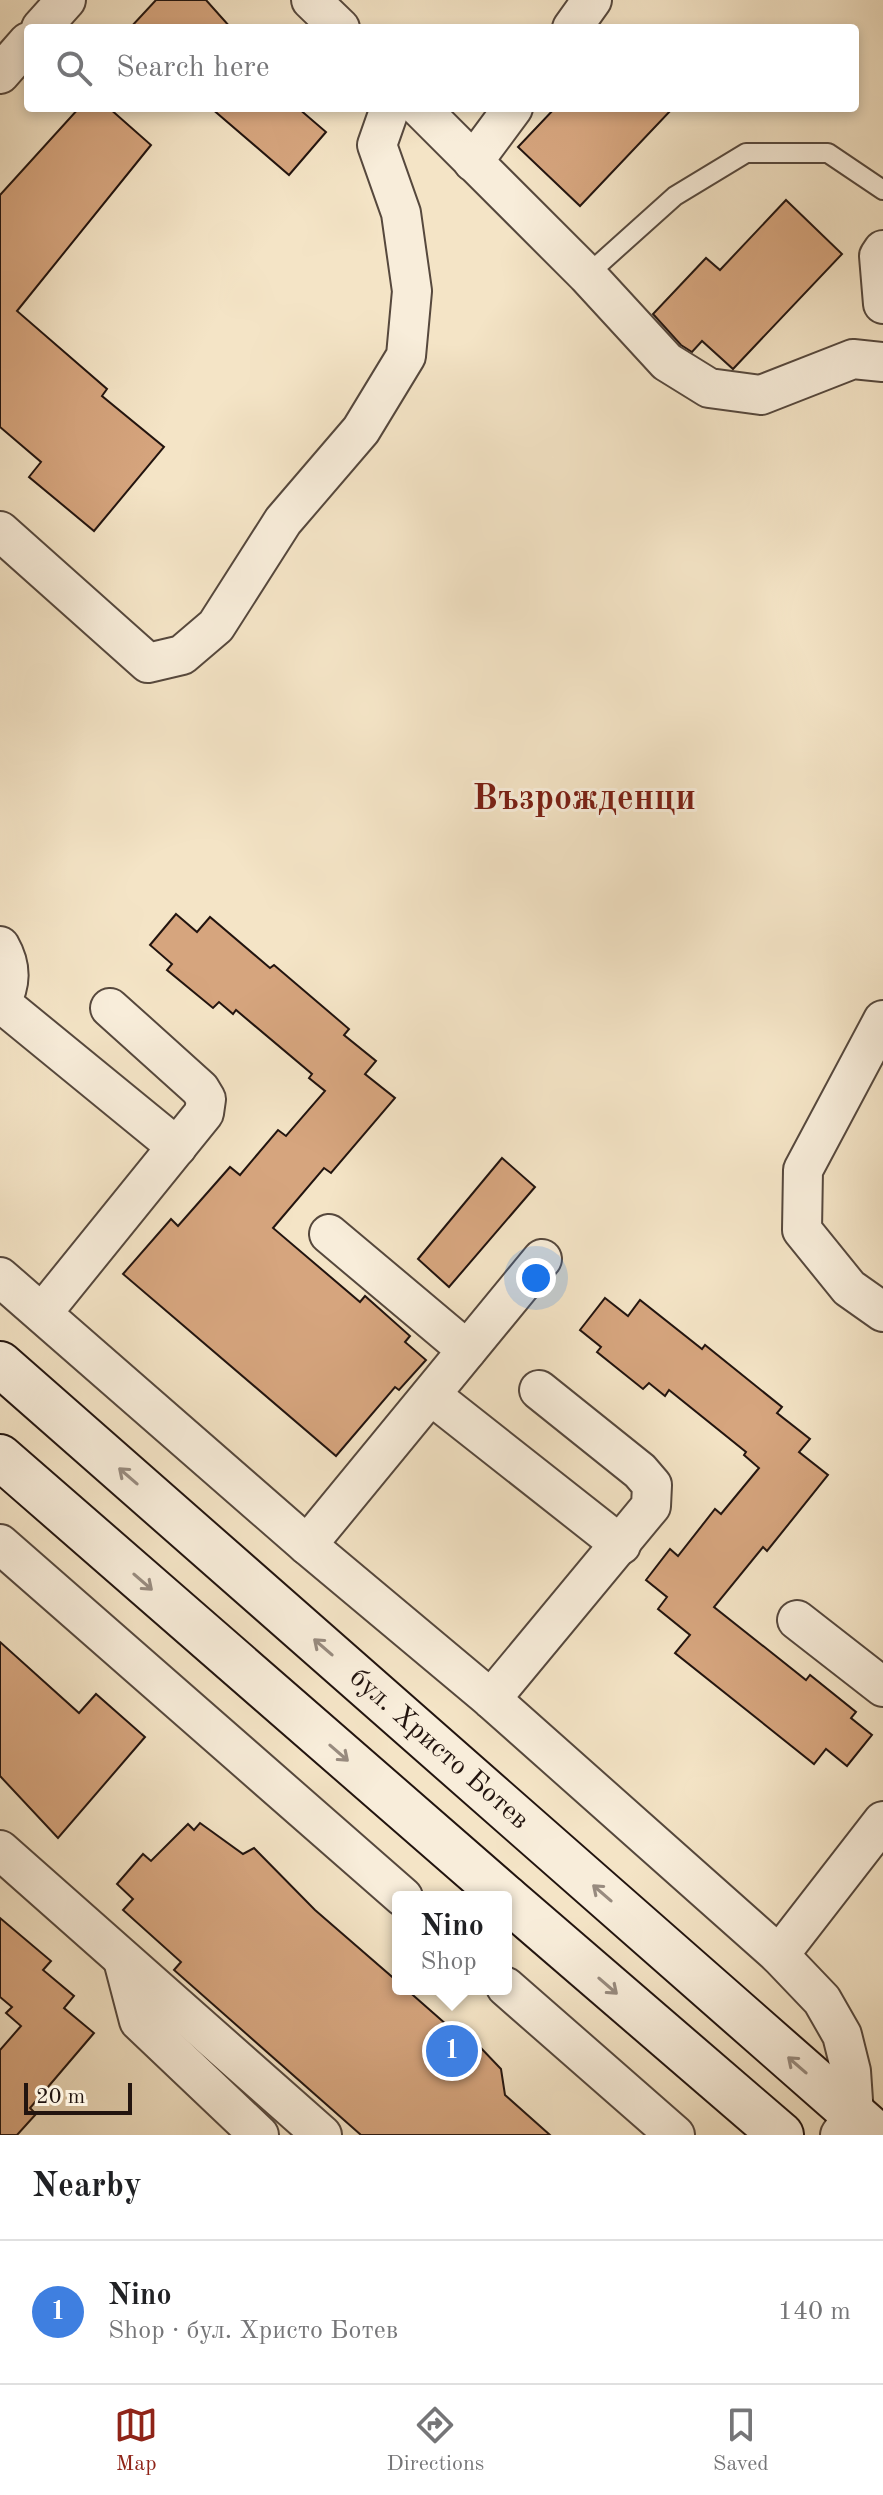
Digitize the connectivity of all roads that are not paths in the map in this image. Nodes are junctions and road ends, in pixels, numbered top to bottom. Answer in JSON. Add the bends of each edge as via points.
{"nodes":[{"id":1,"x":66,"y":0,"type":"edge"},
{"id":2,"x":311,"y":0,"type":"edge"},
{"id":3,"x":592,"y":0,"type":"edge"},
{"id":4,"x":45,"y":24,"type":"edge"},
{"id":5,"x":336,"y":24,"type":"edge"},
{"id":6,"x":575,"y":24,"type":"edge"},
{"id":7,"x":24,"y":47,"type":"edge"},
{"id":8,"x":0,"y":74,"type":"edge"},
{"id":9,"x":389,"y":112,"type":"edge"},
{"id":10,"x":424,"y":112,"type":"edge"},
{"id":11,"x":510,"y":112,"type":"edge"},
{"id":12,"x":473,"y":162,"type":"junction"},
{"id":13,"x":883,"y":190,"type":"edge"},
{"id":14,"x":883,"y":250,"type":"edge"},
{"id":15,"x":587,"y":275,"type":"junction"},
{"id":16,"x":883,"y":304,"type":"edge"},
{"id":17,"x":883,"y":362,"type":"edge"},
{"id":18,"x":0,"y":531,"type":"edge"},
{"id":19,"x":0,"y":946,"type":"edge"},
{"id":20,"x":1,"y":1004,"type":"edge"},
{"id":21,"x":110,"y":1008,"type":"dead end"},
{"id":22,"x":883,"y":1020,"type":"edge"},
{"id":23,"x":177,"y":1147,"type":"junction"},
{"id":24,"x":329,"y":1234,"type":"dead end"},
{"id":25,"x":542,"y":1259,"type":"dead end"},
{"id":26,"x":0,"y":1277,"type":"edge"},
{"id":27,"x":43,"y":1312,"type":"junction"},
{"id":28,"x":883,"y":1312,"type":"edge"},
{"id":29,"x":467,"y":1350,"type":"junction"},
{"id":30,"x":0,"y":1364,"type":"edge"},
{"id":31,"x":539,"y":1390,"type":"dead end"},
{"id":32,"x":432,"y":1396,"type":"junction"},
{"id":33,"x":0,"y":1457,"type":"edge"},
{"id":34,"x":0,"y":1544,"type":"edge"},
{"id":35,"x":307,"y":1545,"type":"junction"},
{"id":36,"x":621,"y":1545,"type":"junction"},
{"id":37,"x":797,"y":1620,"type":"dead end"},
{"id":38,"x":883,"y":1687,"type":"edge"},
{"id":39,"x":491,"y":1699,"type":"junction"},
{"id":40,"x":883,"y":1821,"type":"edge"},
{"id":41,"x":0,"y":1850,"type":"edge"},
{"id":42,"x":871,"y":1861,"type":"edge"},
{"id":43,"x":396,"y":1891,"type":"edge"},
{"id":44,"x":497,"y":1891,"type":"edge"},
{"id":45,"x":512,"y":1904,"type":"edge"},
{"id":46,"x":779,"y":1955,"type":"junction"},
{"id":47,"x":123,"y":1960,"type":"junction"},
{"id":48,"x":512,"y":1992,"type":"edge"},
{"id":49,"x":857,"y":2128,"type":"edge"},
{"id":50,"x":259,"y":2135,"type":"edge"},
{"id":51,"x":322,"y":2135,"type":"edge"},
{"id":52,"x":675,"y":2135,"type":"edge"},
{"id":53,"x":781,"y":2135,"type":"edge"}],
"edges":[{"from":1,"to":4,"type":"street"},
{"from":2,"to":5,"type":"street"},
{"from":3,"to":6,"type":"street"},
{"from":7,"to":8,"type":"street"},
{"from":9,"to":18,"type":"street","via":[[377,145],[401,213],[412,291],[406,356],[361,430],[283,521],[216,626],[182,655],[148,663]]},
{"from":10,"to":12,"type":"street"},
{"from":11,"to":12,"type":"street"},
{"from":12,"to":15,"type":"street"},
{"from":13,"to":15,"type":"lane","via":[[828,153],[746,153],[675,196]]},
{"from":14,"to":16,"type":"street"},
{"from":15,"to":17,"type":"street","via":[[667,362],[709,388],[761,395],[853,359]]},
{"from":19,"to":20,"type":"street","via":[[10,984]]},
{"from":20,"to":23,"type":"street"},
{"from":21,"to":23,"type":"street","via":[[206,1099],[204,1113]]},
{"from":22,"to":28,"type":"street","via":[[803,1170],[802,1230],[849,1288]]},
{"from":23,"to":27,"type":"street"},
{"from":24,"to":29,"type":"street"},
{"from":25,"to":29,"type":"street"},
{"from":26,"to":27,"type":"street"},
{"from":27,"to":35,"type":"street"},
{"from":29,"to":32,"type":"street"},
{"from":49,"to":30,"type":"main road","name":"бул. Христо Ботев","one_way":true},
{"from":31,"to":36,"type":"street","via":[[652,1485],[651,1506]]},
{"from":32,"to":35,"type":"street"},
{"from":32,"to":36,"type":"street"},
{"from":33,"to":44,"type":"main road","one_way":true},
{"from":34,"to":43,"type":"street"},
{"from":35,"to":39,"type":"street"},
{"from":36,"to":39,"type":"street"},
{"from":37,"to":38,"type":"street"},
{"from":39,"to":46,"type":"street"},
{"from":40,"to":42,"type":"street"},
{"from":41,"to":47,"type":"street"},
{"from":42,"to":46,"type":"street"},
{"from":45,"to":53,"type":"main road","one_way":true},
{"from":46,"to":49,"type":"street","via":[[822,2000],[842,2035]]},
{"from":47,"to":50,"type":"street","via":[[139,2021]]},
{"from":47,"to":51,"type":"street"},
{"from":48,"to":52,"type":"street"}]}
